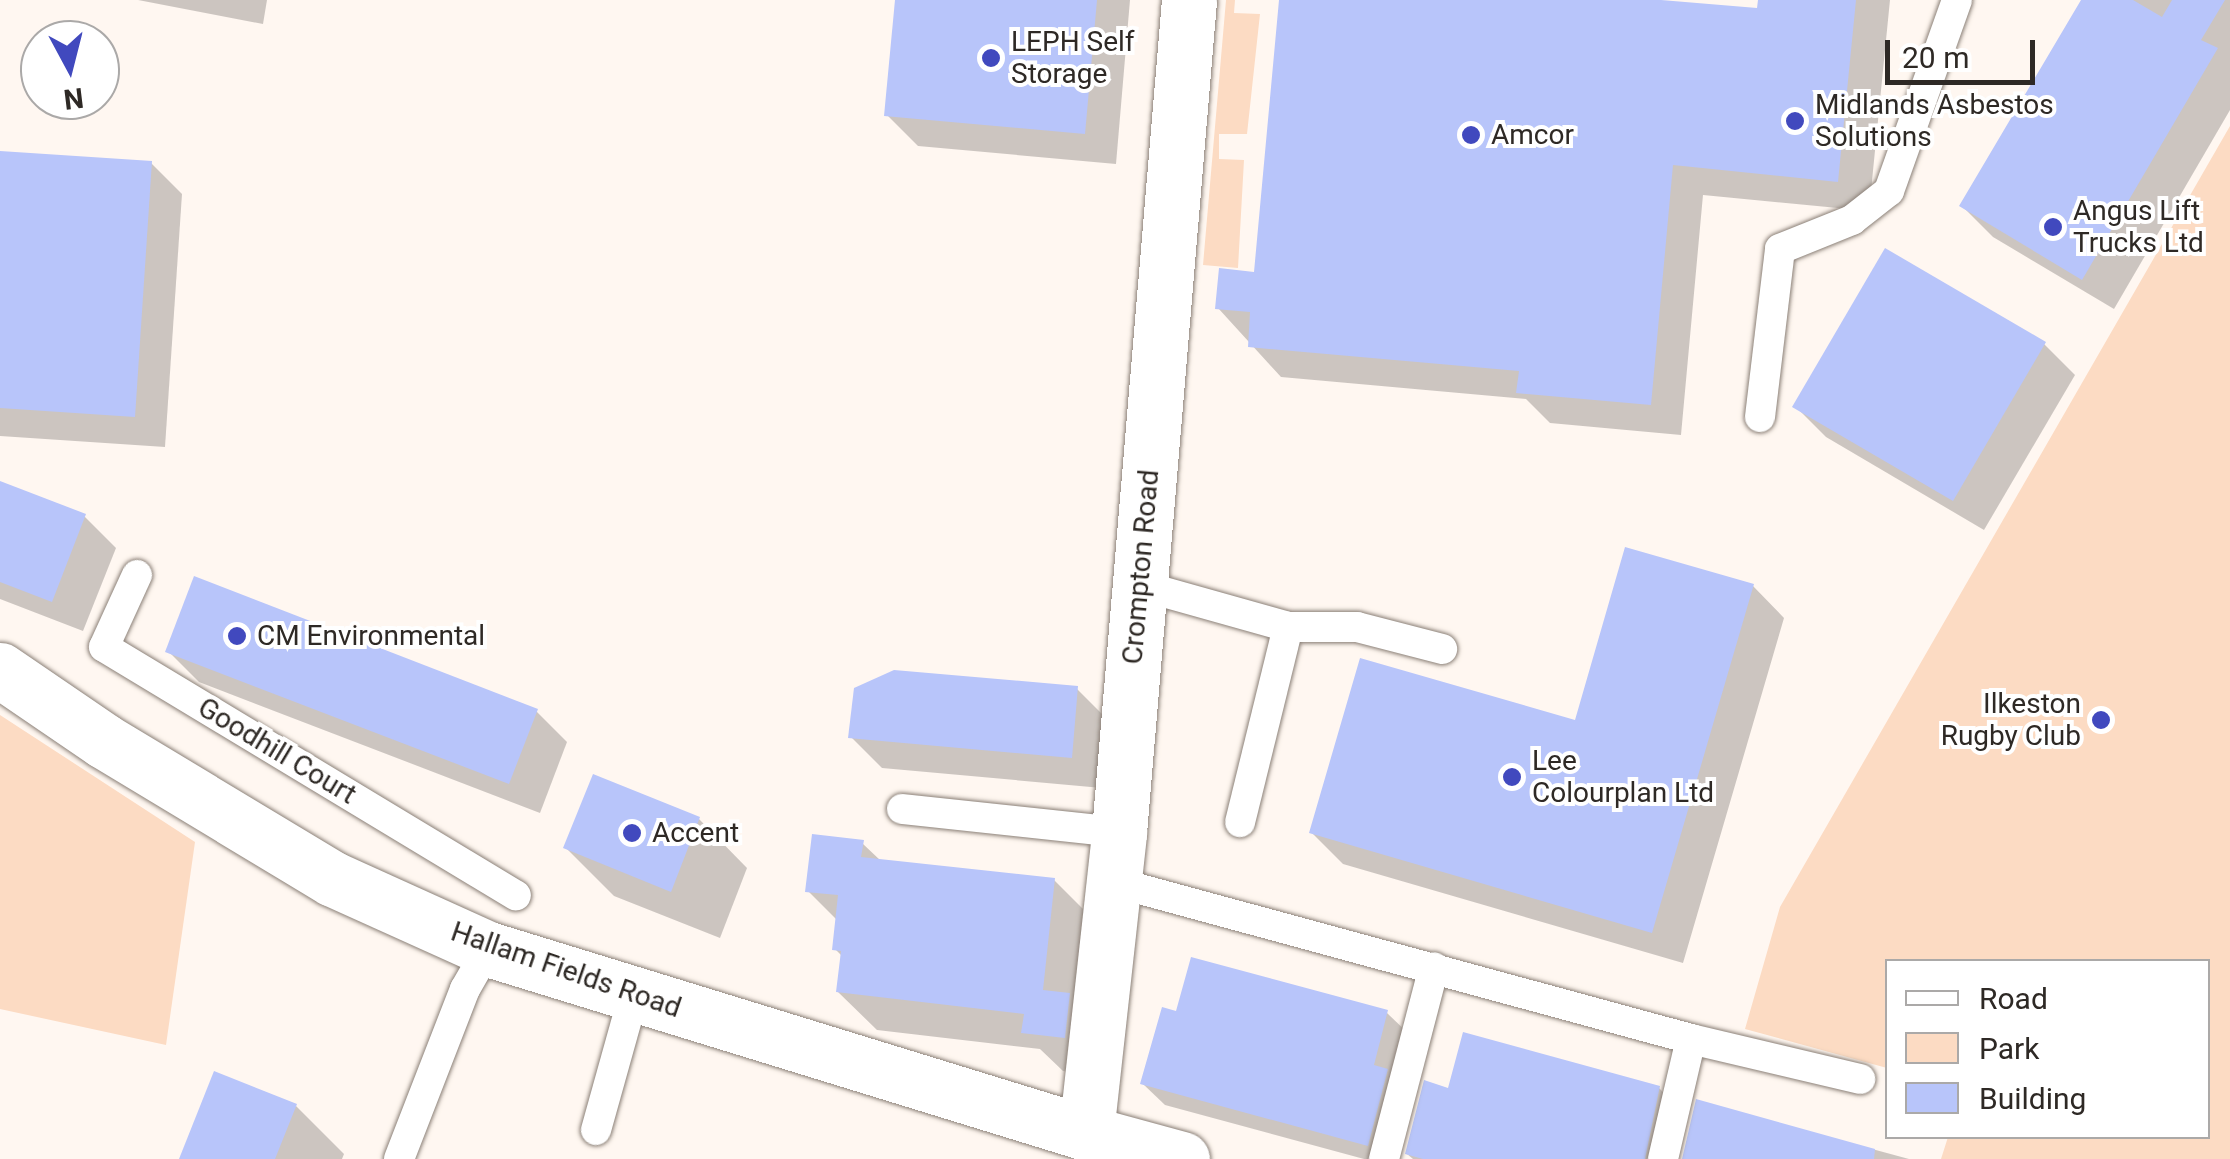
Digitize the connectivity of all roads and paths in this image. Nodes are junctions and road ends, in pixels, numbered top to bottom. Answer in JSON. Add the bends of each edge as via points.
{"nodes":[{"id":1,"x":1189,"y":0,"type":"edge"},
{"id":2,"x":1957,"y":0,"type":"edge"},
{"id":3,"x":1760,"y":418,"type":"dead end"},
{"id":4,"x":137,"y":575,"type":"dead end"},
{"id":5,"x":1139,"y":586,"type":"junction"},
{"id":6,"x":1288,"y":627,"type":"junction"},
{"id":7,"x":1442,"y":649,"type":"dead end"},
{"id":8,"x":0,"y":670,"type":"edge"},
{"id":9,"x":902,"y":809,"type":"dead end"},
{"id":10,"x":1240,"y":822,"type":"dead end"},
{"id":11,"x":1116,"y":857,"type":"junction"},
{"id":12,"x":516,"y":896,"type":"dead end"},
{"id":13,"x":488,"y":949,"type":"junction"},
{"id":14,"x":1434,"y":968,"type":"junction"},
{"id":15,"x":634,"y":994,"type":"junction"},
{"id":16,"x":1691,"y":1038,"type":"junction"},
{"id":17,"x":1860,"y":1079,"type":"dead end"},
{"id":18,"x":596,"y":1130,"type":"dead end"},
{"id":19,"x":1105,"y":1144,"type":"edge"},
{"id":20,"x":399,"y":1159,"type":"edge"},
{"id":21,"x":1182,"y":1159,"type":"edge"},
{"id":22,"x":1384,"y":1159,"type":"edge"},
{"id":23,"x":1663,"y":1159,"type":"edge"}],
"edges":[{"from":1,"to":5,"type":"street","name":"Crompton Road"},
{"from":2,"to":3,"type":"lane","via":[[1890,191],[1852,220],[1780,249]]},
{"from":4,"to":12,"type":"lane","name":"Goodhill Court","via":[[104,648]]},
{"from":5,"to":6,"type":"lane"},
{"from":5,"to":11,"type":"street","name":"Crompton Road"},
{"from":6,"to":7,"type":"lane","via":[[1356,627]]},
{"from":6,"to":10,"type":"lane"},
{"from":8,"to":13,"type":"street","name":"Hallam Fields Road","via":[[333,879]]},
{"from":9,"to":11,"type":"lane"},
{"from":11,"to":14,"type":"lane"},
{"from":11,"to":19,"type":"street","name":"Crompton Road"},
{"from":13,"to":15,"type":"street","name":"Hallam Fields Road"},
{"from":13,"to":20,"type":"lane","via":[[465,989]]},
{"from":14,"to":16,"type":"lane"},
{"from":14,"to":22,"type":"lane"},
{"from":15,"to":18,"type":"lane"},
{"from":15,"to":19,"type":"street","name":"Hallam Fields Road"},
{"from":16,"to":17,"type":"lane"},
{"from":16,"to":23,"type":"lane"},
{"from":19,"to":21,"type":"street","name":"Hallam Fields Road"}]}
